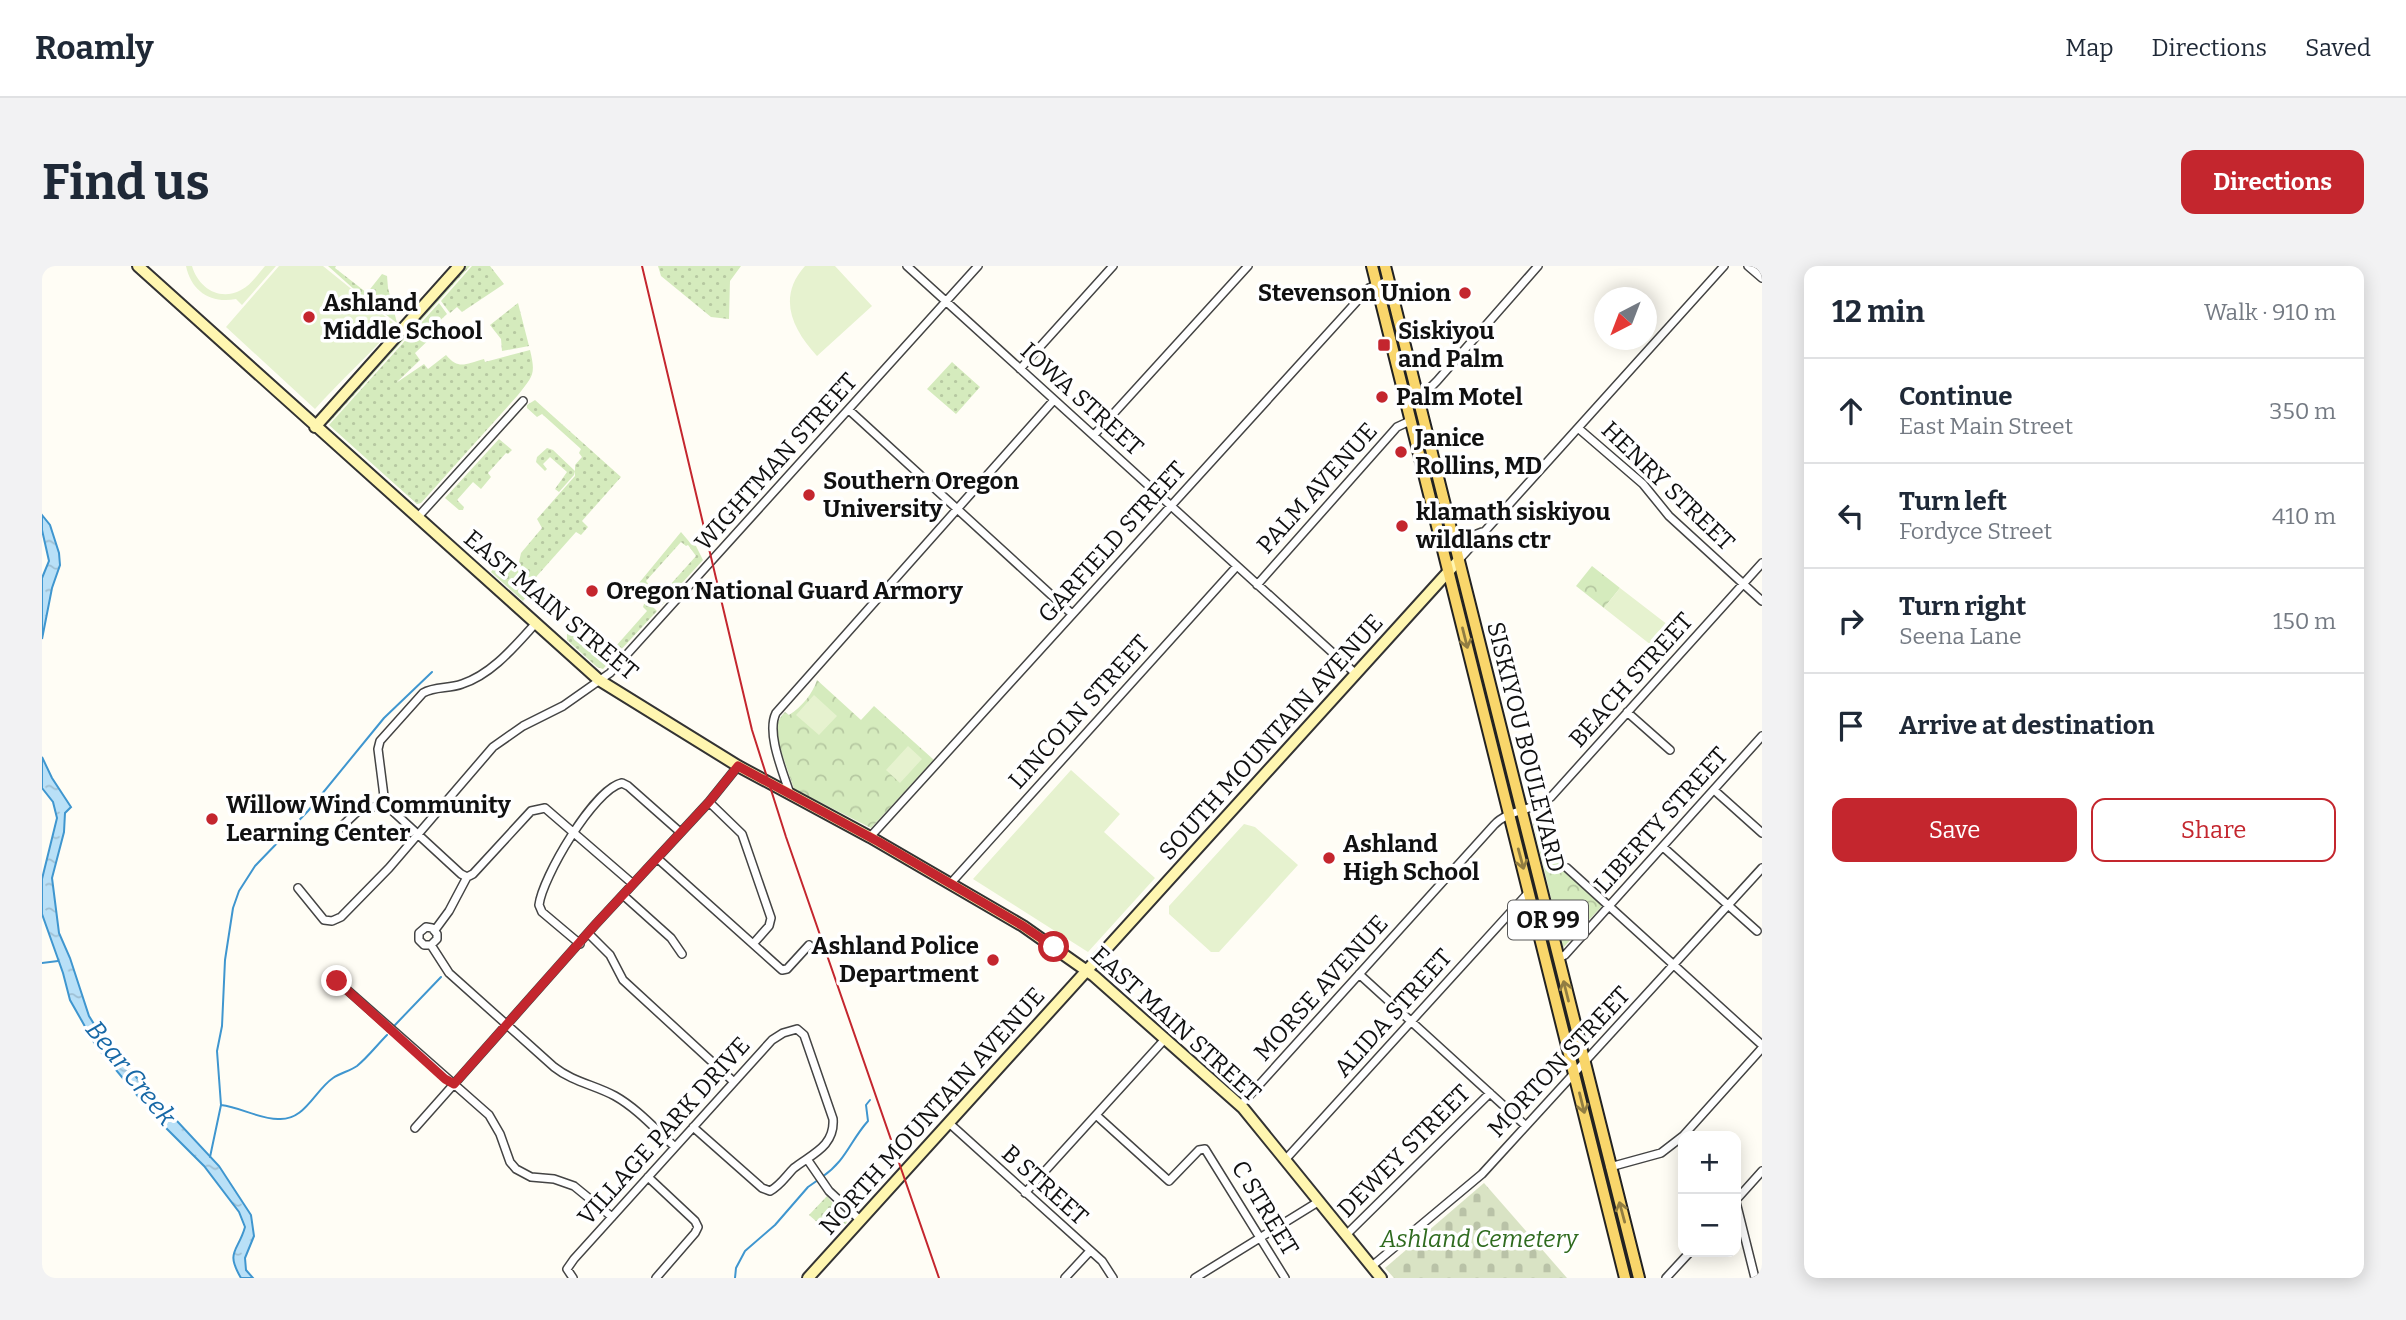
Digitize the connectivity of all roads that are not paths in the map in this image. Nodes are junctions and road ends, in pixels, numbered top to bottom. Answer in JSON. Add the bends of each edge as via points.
{"nodes":[{"id":1,"x":138,"y":266,"type":"edge"},
{"id":2,"x":459,"y":266,"type":"edge"},
{"id":3,"x":907,"y":266,"type":"edge"},
{"id":4,"x":978,"y":266,"type":"edge"},
{"id":5,"x":1113,"y":266,"type":"edge"},
{"id":6,"x":1248,"y":266,"type":"edge"},
{"id":7,"x":1372,"y":266,"type":"edge"},
{"id":8,"x":1385,"y":266,"type":"edge"},
{"id":9,"x":1538,"y":266,"type":"edge"},
{"id":10,"x":1724,"y":266,"type":"edge"},
{"id":11,"x":1748,"y":266,"type":"edge"},
{"id":12,"x":1762,"y":278,"type":"edge"},
{"id":13,"x":1388,"y":281,"type":"junction"},
{"id":14,"x":1376,"y":285,"type":"junction"},
{"id":15,"x":946,"y":302,"type":"junction"},
{"id":16,"x":1020,"y":369,"type":"junction"},
{"id":17,"x":1417,"y":394,"type":"junction"},
{"id":18,"x":1054,"y":400,"type":"junction"},
{"id":19,"x":523,"y":401,"type":"dead end"},
{"id":20,"x":849,"y":410,"type":"junction"},
{"id":21,"x":1410,"y":421,"type":"junction"},
{"id":22,"x":316,"y":426,"type":"junction"},
{"id":23,"x":1578,"y":428,"type":"junction"},
{"id":24,"x":1094,"y":435,"type":"junction"},
{"id":25,"x":1170,"y":506,"type":"junction"},
{"id":26,"x":957,"y":509,"type":"junction"},
{"id":27,"x":417,"y":518,"type":"junction"},
{"id":28,"x":1486,"y":530,"type":"junction"},
{"id":29,"x":1453,"y":540,"type":"junction"},
{"id":30,"x":1458,"y":561,"type":"junction"},
{"id":31,"x":1762,"y":563,"type":"edge"},
{"id":32,"x":1237,"y":566,"type":"junction"},
{"id":33,"x":1448,"y":572,"type":"junction"},
{"id":34,"x":1743,"y":584,"type":"junction"},
{"id":35,"x":1257,"y":585,"type":"junction"},
{"id":36,"x":1762,"y":601,"type":"edge"},
{"id":37,"x":1072,"y":614,"type":"junction"},
{"id":38,"x":535,"y":624,"type":"junction"},
{"id":39,"x":1356,"y":674,"type":"junction"},
{"id":40,"x":599,"y":680,"type":"junction"},
{"id":41,"x":1627,"y":712,"type":"junction"},
{"id":42,"x":1762,"y":736,"type":"edge"},
{"id":43,"x":1670,"y":750,"type":"dead end"},
{"id":44,"x":738,"y":766,"type":"junction"},
{"id":45,"x":1714,"y":790,"type":"junction"},
{"id":46,"x":790,"y":795,"type":"junction"},
{"id":47,"x":709,"y":802,"type":"junction"},
{"id":48,"x":385,"y":804,"type":"junction"},
{"id":49,"x":1515,"y":813,"type":"junction"},
{"id":50,"x":340,"y":828,"type":"dead end"},
{"id":51,"x":573,"y":831,"type":"junction"},
{"id":52,"x":680,"y":832,"type":"junction"},
{"id":53,"x":1762,"y":833,"type":"edge"},
{"id":54,"x":417,"y":834,"type":"junction"},
{"id":55,"x":870,"y":837,"type":"junction"},
{"id":56,"x":1663,"y":847,"type":"junction"},
{"id":57,"x":657,"y":858,"type":"junction"},
{"id":58,"x":1567,"y":867,"type":"dead end"},
{"id":59,"x":1762,"y":868,"type":"edge"},
{"id":60,"x":467,"y":877,"type":"junction"},
{"id":61,"x":632,"y":884,"type":"junction"},
{"id":62,"x":950,"y":884,"type":"junction"},
{"id":63,"x":298,"y":888,"type":"dead end"},
{"id":64,"x":1529,"y":892,"type":"junction"},
{"id":65,"x":623,"y":895,"type":"junction"},
{"id":66,"x":1729,"y":905,"type":"junction"},
{"id":67,"x":1609,"y":906,"type":"junction"},
{"id":68,"x":435,"y":930,"type":"junction"},
{"id":69,"x":1757,"y":931,"type":"dead end"},
{"id":70,"x":588,"y":933,"type":"junction"},
{"id":71,"x":580,"y":944,"type":"junction"},
{"id":72,"x":753,"y":944,"type":"junction"},
{"id":73,"x":430,"y":945,"type":"junction"},
{"id":74,"x":808,"y":945,"type":"dead end"},
{"id":75,"x":682,"y":954,"type":"dead end"},
{"id":76,"x":1558,"y":958,"type":"junction"},
{"id":77,"x":1674,"y":966,"type":"junction"},
{"id":78,"x":1087,"y":971,"type":"junction"},
{"id":79,"x":1359,"y":974,"type":"junction"},
{"id":80,"x":337,"y":981,"type":"dead end"},
{"id":81,"x":1411,"y":1021,"type":"junction"},
{"id":82,"x":508,"y":1025,"type":"junction"},
{"id":83,"x":1165,"y":1039,"type":"junction"},
{"id":84,"x":1762,"y":1046,"type":"edge"},
{"id":85,"x":1584,"y":1064,"type":"junction"},
{"id":86,"x":1575,"y":1074,"type":"junction"},
{"id":87,"x":734,"y":1082,"type":"junction"},
{"id":88,"x":454,"y":1084,"type":"junction"},
{"id":89,"x":1490,"y":1093,"type":"junction"},
{"id":90,"x":1240,"y":1105,"type":"junction"},
{"id":91,"x":1096,"y":1115,"type":"junction"},
{"id":92,"x":949,"y":1123,"type":"junction"},
{"id":93,"x":1526,"y":1126,"type":"junction"},
{"id":94,"x":693,"y":1127,"type":"junction"},
{"id":95,"x":415,"y":1128,"type":"dead end"},
{"id":96,"x":1687,"y":1131,"type":"edge"},
{"id":97,"x":1678,"y":1140,"type":"edge"},
{"id":98,"x":675,"y":1147,"type":"junction"},
{"id":99,"x":807,"y":1159,"type":"junction"},
{"id":100,"x":1285,"y":1160,"type":"junction"},
{"id":101,"x":1610,"y":1167,"type":"junction"},
{"id":102,"x":1762,"y":1171,"type":"edge"},
{"id":103,"x":648,"y":1177,"type":"junction"},
{"id":104,"x":1025,"y":1193,"type":"junction"},
{"id":105,"x":1741,"y":1195,"type":"edge"},
{"id":106,"x":1318,"y":1202,"type":"junction"},
{"id":107,"x":612,"y":1217,"type":"junction"},
{"id":108,"x":860,"y":1220,"type":"junction"},
{"id":109,"x":1741,"y":1221,"type":"edge"},
{"id":110,"x":1346,"y":1236,"type":"junction"},
{"id":111,"x":1261,"y":1239,"type":"junction"},
{"id":112,"x":1090,"y":1251,"type":"junction"},
{"id":113,"x":1685,"y":1257,"type":"edge"},
{"id":114,"x":1372,"y":1266,"type":"junction"},
{"id":115,"x":573,"y":1278,"type":"edge"},
{"id":116,"x":656,"y":1278,"type":"edge"},
{"id":117,"x":808,"y":1278,"type":"edge"},
{"id":118,"x":1065,"y":1278,"type":"edge"},
{"id":119,"x":1113,"y":1278,"type":"edge"},
{"id":120,"x":1195,"y":1278,"type":"edge"},
{"id":121,"x":1285,"y":1278,"type":"edge"},
{"id":122,"x":1381,"y":1278,"type":"edge"},
{"id":123,"x":1625,"y":1278,"type":"edge"},
{"id":124,"x":1639,"y":1278,"type":"edge"},
{"id":125,"x":1666,"y":1278,"type":"edge"},
{"id":126,"x":1755,"y":1278,"type":"edge"}],
"edges":[{"from":1,"to":22,"type":"street","name":"EAST MAIN STREET"},
{"from":2,"to":22,"type":"street"},
{"from":3,"to":15,"type":"street","name":"IOWA STREET"},
{"from":4,"to":15,"type":"street","name":"WIGHTMAN STREET"},
{"from":5,"to":16,"type":"street"},
{"from":6,"to":24,"type":"street"},
{"from":7,"to":14,"type":"main road","name":"SISKIYOU BOULEVARD","number":"OR 99"},
{"from":8,"to":13,"type":"main road","name":"SISKIYOU BOULEVARD","number":"OR 99"},
{"from":9,"to":17,"type":"street","via":[[1437,381]]},
{"from":10,"to":23,"type":"street","name":"SOUTH MOUNTAIN AVENUE"},
{"from":11,"to":12,"type":"street"},
{"from":13,"to":14,"type":"street","name":"GARFIELD STREET"},
{"from":13,"to":17,"type":"main road","name":"SISKIYOU BOULEVARD","number":"OR 99"},
{"from":14,"to":21,"type":"main road","name":"SISKIYOU BOULEVARD","number":"OR 99"},
{"from":14,"to":25,"type":"street","name":"GARFIELD STREET"},
{"from":15,"to":16,"type":"street","name":"IOWA STREET"},
{"from":15,"to":20,"type":"street","name":"WIGHTMAN STREET"},
{"from":16,"to":18,"type":"street","name":"IOWA STREET"},
{"from":17,"to":29,"type":"main road","name":"SISKIYOU BOULEVARD","number":"OR 99"},
{"from":18,"to":24,"type":"street","name":"IOWA STREET"},
{"from":18,"to":26,"type":"street"},
{"from":19,"to":27,"type":"street"},
{"from":20,"to":26,"type":"street"},
{"from":20,"to":40,"type":"street","name":"WIGHTMAN STREET"},
{"from":21,"to":33,"type":"main road","name":"SISKIYOU BOULEVARD","number":"OR 99"},
{"from":21,"to":35,"type":"street","name":"PALM AVENUE","via":[[1397,427]]},
{"from":22,"to":27,"type":"street","name":"EAST MAIN STREET"},
{"from":23,"to":28,"type":"street","name":"SOUTH MOUNTAIN AVENUE"},
{"from":23,"to":34,"type":"street","name":"HENRY STREET","via":[[1643,484],[1669,516]]},
{"from":24,"to":25,"type":"street","name":"IOWA STREET"},
{"from":25,"to":32,"type":"street","name":"IOWA STREET"},
{"from":25,"to":37,"type":"street","name":"GARFIELD STREET"},
{"from":26,"to":37,"type":"street"},
{"from":26,"to":46,"type":"street","via":[[776,713],[772,734]]},
{"from":27,"to":38,"type":"street","name":"EAST MAIN STREET"},
{"from":28,"to":29,"type":"street"},
{"from":28,"to":30,"type":"street","name":"SOUTH MOUNTAIN AVENUE"},
{"from":29,"to":30,"type":"main road","name":"SISKIYOU BOULEVARD","number":"OR 99"},
{"from":30,"to":33,"type":"street","name":"SOUTH MOUNTAIN AVENUE"},
{"from":30,"to":49,"type":"main road","name":"SISKIYOU BOULEVARD","number":"OR 99"},
{"from":31,"to":34,"type":"street","name":"BEACH STREET"},
{"from":32,"to":35,"type":"street","name":"IOWA STREET"},
{"from":32,"to":62,"type":"street","name":"LINCOLN STREET"},
{"from":33,"to":39,"type":"street","name":"SOUTH MOUNTAIN AVENUE"},
{"from":33,"to":49,"type":"main road","name":"SISKIYOU BOULEVARD","number":"OR 99","one_way":true},
{"from":34,"to":36,"type":"street","name":"HENRY STREET"},
{"from":34,"to":41,"type":"street","name":"BEACH STREET"},
{"from":35,"to":39,"type":"street","name":"IOWA STREET"},
{"from":37,"to":55,"type":"street","name":"GARFIELD STREET"},
{"from":38,"to":40,"type":"street","name":"EAST MAIN STREET"},
{"from":38,"to":48,"type":"street","via":[[501,659],[473,679],[424,693],[378,745]]},
{"from":39,"to":78,"type":"street","name":"SOUTH MOUNTAIN AVENUE"},
{"from":40,"to":44,"type":"street","name":"EAST MAIN STREET"},
{"from":40,"to":54,"type":"street","name":"WIGHTMAN STREET","via":[[493,747]]},
{"from":41,"to":43,"type":"street"},
{"from":41,"to":49,"type":"street","name":"BEACH STREET","via":[[1551,797]]},
{"from":42,"to":45,"type":"street","name":"LIBERTY STREET"},
{"from":44,"to":46,"type":"street","name":"EAST MAIN STREET"},
{"from":44,"to":47,"type":"street"},
{"from":45,"to":53,"type":"street"},
{"from":45,"to":56,"type":"street","name":"LIBERTY STREET"},
{"from":46,"to":55,"type":"street","name":"EAST MAIN STREET"},
{"from":47,"to":52,"type":"street"},
{"from":47,"to":72,"type":"street","via":[[742,834],[771,918]]},
{"from":48,"to":50,"type":"street","via":[[358,811]]},
{"from":48,"to":54,"type":"street"},
{"from":49,"to":64,"type":"main road","name":"SISKIYOU BOULEVARD","number":"OR 99","one_way":true},
{"from":49,"to":76,"type":"main road","name":"SISKIYOU BOULEVARD","number":"OR 99"},
{"from":49,"to":79,"type":"street","name":"MORSE AVENUE","via":[[1494,825]]},
{"from":51,"to":52,"type":"street","via":[[610,788],[622,783]]},
{"from":51,"to":60,"type":"street","via":[[551,810],[534,809]]},
{"from":51,"to":61,"type":"street"},
{"from":51,"to":71,"type":"street","via":[[539,905]]},
{"from":52,"to":57,"type":"street"},
{"from":54,"to":60,"type":"street"},
{"from":54,"to":63,"type":"street","name":"WIGHTMAN STREET","via":[[337,920],[324,920]]},
{"from":55,"to":62,"type":"street","name":"EAST MAIN STREET"},
{"from":56,"to":66,"type":"street"},
{"from":56,"to":67,"type":"street","name":"LIBERTY STREET"},
{"from":57,"to":61,"type":"street"},
{"from":57,"to":72,"type":"street"},
{"from":58,"to":67,"type":"street"},
{"from":59,"to":66,"type":"street","name":"MORTON STREET"},
{"from":60,"to":68,"type":"street"},
{"from":61,"to":65,"type":"street"},
{"from":62,"to":78,"type":"street","name":"EAST MAIN STREET"},
{"from":64,"to":81,"type":"street","name":"ALIDA STREET"},
{"from":64,"to":86,"type":"main road","name":"SISKIYOU BOULEVARD","number":"OR 99"},
{"from":65,"to":70,"type":"street"},
{"from":65,"to":75,"type":"street","via":[[671,937]]},
{"from":66,"to":69,"type":"street"},
{"from":66,"to":77,"type":"street","name":"MORTON STREET"},
{"from":67,"to":76,"type":"street","name":"LIBERTY STREET"},
{"from":67,"to":77,"type":"street"},
{"from":68,"to":73,"type":"street","via":[[437,939]]},
{"from":68,"to":73,"type":"street","via":[[426,927],[419,933],[421,943]]},
{"from":70,"to":71,"type":"street"},
{"from":70,"to":87,"type":"street","via":[[610,955],[623,980]]},
{"from":71,"to":82,"type":"street"},
{"from":72,"to":74,"type":"street","via":[[783,971]]},
{"from":73,"to":82,"type":"street","via":[[449,973]]},
{"from":85,"to":76,"type":"main road","name":"SISKIYOU BOULEVARD","number":"OR 99","one_way":true},
{"from":77,"to":84,"type":"street"},
{"from":77,"to":85,"type":"street","name":"MORTON STREET"},
{"from":78,"to":83,"type":"street","name":"EAST MAIN STREET"},
{"from":78,"to":92,"type":"street","name":"NORTH MOUNTAIN AVENUE"},
{"from":79,"to":81,"type":"street"},
{"from":79,"to":90,"type":"street","name":"MORSE AVENUE"},
{"from":80,"to":88,"type":"street"},
{"from":81,"to":89,"type":"street"},
{"from":81,"to":100,"type":"street","name":"ALIDA STREET"},
{"from":82,"to":88,"type":"street"},
{"from":82,"to":98,"type":"street","via":[[563,1074],[621,1099]]},
{"from":83,"to":90,"type":"street","name":"EAST MAIN STREET"},
{"from":83,"to":91,"type":"street"},
{"from":84,"to":96,"type":"street"},
{"from":85,"to":86,"type":"street","name":"MORTON STREET"},
{"from":85,"to":101,"type":"main road","name":"SISKIYOU BOULEVARD","number":"OR 99"},
{"from":86,"to":93,"type":"street","name":"MORTON STREET"},
{"from":86,"to":123,"type":"main road","name":"SISKIYOU BOULEVARD","number":"OR 99","one_way":true},
{"from":87,"to":94,"type":"street","name":"VILLAGE PARK DRIVE"},
{"from":87,"to":99,"type":"street","name":"VILLAGE PARK DRIVE","via":[[775,1038],[797,1029],[804,1035],[833,1119],[829,1140]]},
{"from":88,"to":95,"type":"street"},
{"from":88,"to":107,"type":"street","via":[[489,1115],[516,1169],[574,1186]]},
{"from":89,"to":93,"type":"street"},
{"from":89,"to":110,"type":"street","name":"DEWEY STREET"},
{"from":90,"to":100,"type":"street","name":"EAST MAIN STREET"},
{"from":91,"to":104,"type":"street"},
{"from":91,"to":111,"type":"street","name":"C STREET","via":[[1169,1181],[1205,1149]]},
{"from":92,"to":104,"type":"street","name":"B STREET"},
{"from":92,"to":108,"type":"street","name":"NORTH MOUNTAIN AVENUE"},
{"from":93,"to":114,"type":"street","name":"MORTON STREET","via":[[1482,1174]]},
{"from":94,"to":98,"type":"street","name":"VILLAGE PARK DRIVE"},
{"from":94,"to":99,"type":"street","via":[[766,1190],[774,1189]]},
{"from":97,"to":101,"type":"street","via":[[1661,1153]]},
{"from":98,"to":103,"type":"street","name":"VILLAGE PARK DRIVE"},
{"from":99,"to":108,"type":"street","via":[[826,1188]]},
{"from":100,"to":106,"type":"street","name":"EAST MAIN STREET"},
{"from":124,"to":101,"type":"main road","name":"SISKIYOU BOULEVARD","number":"OR 99","one_way":true},
{"from":102,"to":105,"type":"street"},
{"from":103,"to":107,"type":"street","name":"VILLAGE PARK DRIVE"},
{"from":103,"to":116,"type":"street","via":[[698,1227]]},
{"from":104,"to":112,"type":"street","name":"B STREET"},
{"from":106,"to":110,"type":"street","name":"EAST MAIN STREET"},
{"from":106,"to":111,"type":"street"},
{"from":107,"to":115,"type":"street","name":"VILLAGE PARK DRIVE","via":[[567,1269]]},
{"from":108,"to":117,"type":"street","name":"NORTH MOUNTAIN AVENUE"},
{"from":109,"to":126,"type":"street"},
{"from":110,"to":114,"type":"street","name":"EAST MAIN STREET"},
{"from":111,"to":120,"type":"street"},
{"from":111,"to":121,"type":"street","name":"C STREET"},
{"from":112,"to":118,"type":"street"},
{"from":112,"to":119,"type":"street","name":"B STREET"},
{"from":113,"to":125,"type":"street"},
{"from":114,"to":122,"type":"street","name":"EAST MAIN STREET"}]}
